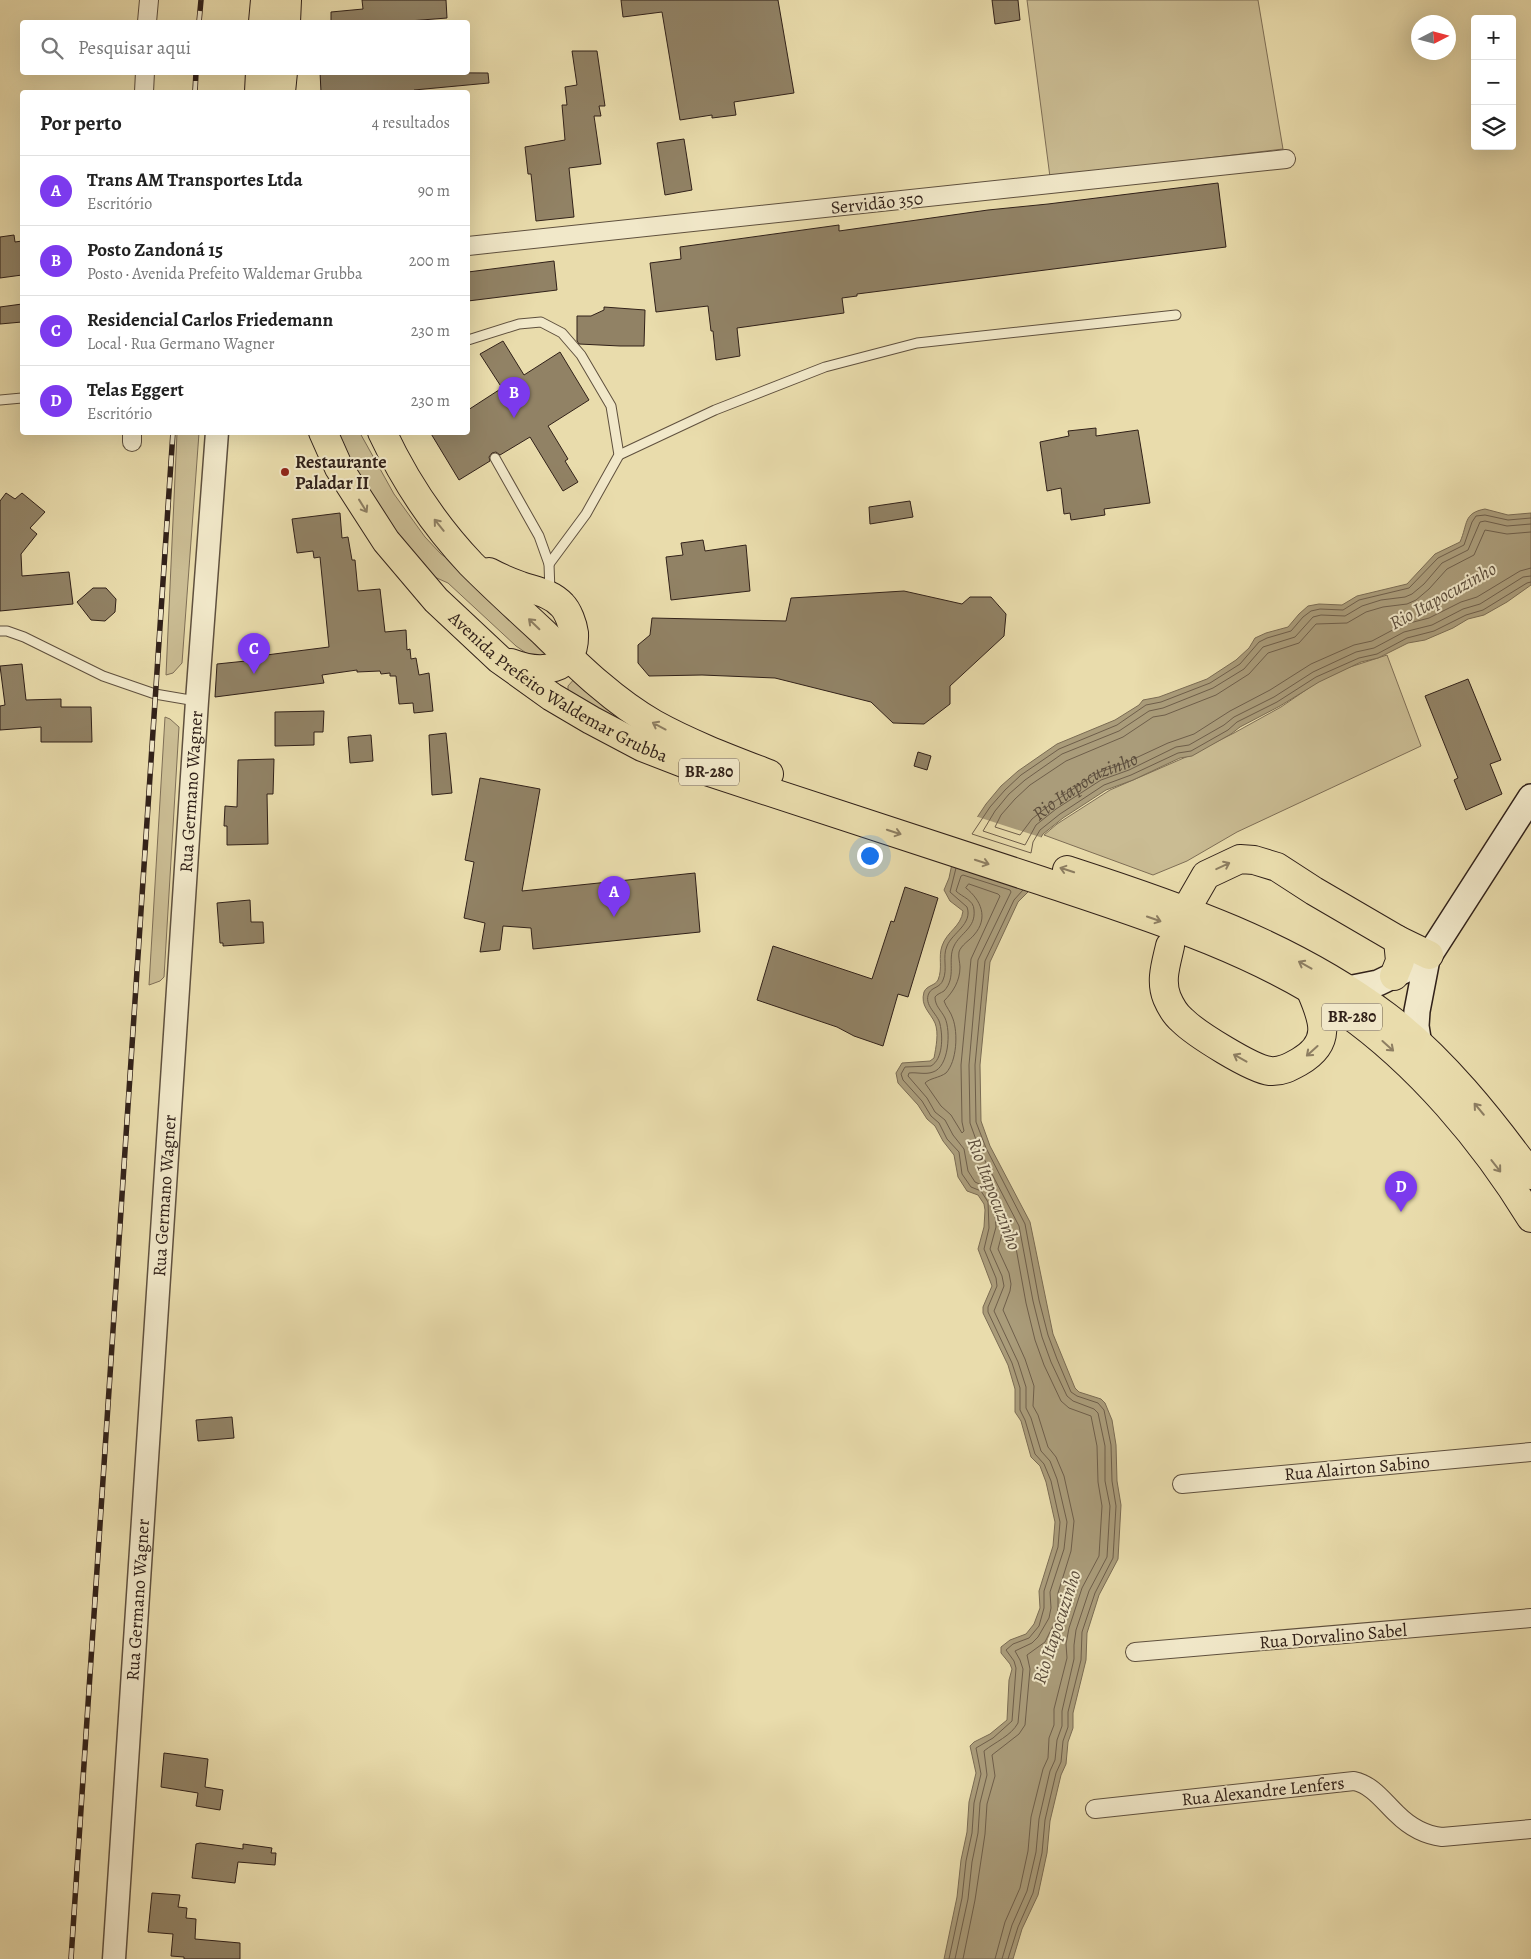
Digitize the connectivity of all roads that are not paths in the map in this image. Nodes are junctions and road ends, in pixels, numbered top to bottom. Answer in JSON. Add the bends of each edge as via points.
{"nodes":[{"id":1,"x":148,"y":0,"type":"edge"},
{"id":2,"x":265,"y":0,"type":"edge"},
{"id":3,"x":287,"y":0,"type":"edge"},
{"id":4,"x":147,"y":20,"type":"edge"},
{"id":5,"x":263,"y":20,"type":"edge"},
{"id":6,"x":286,"y":20,"type":"edge"},
{"id":7,"x":145,"y":75,"type":"edge"},
{"id":8,"x":260,"y":75,"type":"edge"},
{"id":9,"x":283,"y":75,"type":"edge"},
{"id":10,"x":144,"y":90,"type":"edge"},
{"id":11,"x":259,"y":90,"type":"edge"},
{"id":12,"x":281,"y":90,"type":"edge"},
{"id":13,"x":1286,"y":159,"type":"dead end"},
{"id":14,"x":470,"y":246,"type":"edge"},
{"id":15,"x":1176,"y":315,"type":"dead end"},
{"id":16,"x":470,"y":339,"type":"edge"},
{"id":17,"x":20,"y":398,"type":"edge"},
{"id":18,"x":0,"y":400,"type":"edge"},
{"id":19,"x":216,"y":435,"type":"edge"},
{"id":20,"x":324,"y":435,"type":"edge"},
{"id":21,"x":383,"y":435,"type":"edge"},
{"id":22,"x":619,"y":455,"type":"junction"},
{"id":23,"x":495,"y":458,"type":"dead end"},
{"id":24,"x":470,"y":563,"type":"junction"},
{"id":25,"x":550,"y":564,"type":"junction"},
{"id":26,"x":550,"y":595,"type":"junction"},
{"id":27,"x":0,"y":631,"type":"edge"},
{"id":28,"x":569,"y":658,"type":"junction"},
{"id":29,"x":499,"y":659,"type":"junction"},
{"id":30,"x":197,"y":702,"type":"junction"},
{"id":31,"x":1531,"y":797,"type":"edge"},
{"id":32,"x":940,"y":838,"type":"junction"},
{"id":33,"x":1110,"y":894,"type":"junction"},
{"id":34,"x":1191,"y":901,"type":"dead end"},
{"id":35,"x":1398,"y":940,"type":"junction"},
{"id":36,"x":1170,"y":946,"type":"dead end"},
{"id":37,"x":1428,"y":957,"type":"junction"},
{"id":38,"x":1394,"y":976,"type":"junction"},
{"id":39,"x":1348,"y":989,"type":"junction"},
{"id":40,"x":1312,"y":991,"type":"junction"},
{"id":41,"x":1419,"y":1045,"type":"junction"},
{"id":42,"x":1531,"y":1175,"type":"edge"},
{"id":43,"x":1531,"y":1218,"type":"edge"},
{"id":44,"x":1531,"y":1452,"type":"edge"},
{"id":45,"x":1182,"y":1484,"type":"dead end"},
{"id":46,"x":1531,"y":1618,"type":"edge"},
{"id":47,"x":1135,"y":1652,"type":"dead end"},
{"id":48,"x":1095,"y":1808,"type":"dead end"},
{"id":49,"x":1531,"y":1829,"type":"edge"},
{"id":50,"x":114,"y":1959,"type":"edge"}],
"edges":[{"from":1,"to":4,"type":"street"},
{"from":2,"to":5,"type":"highway"},
{"from":3,"to":6,"type":"highway"},
{"from":7,"to":10,"type":"street"},
{"from":8,"to":11,"type":"highway"},
{"from":9,"to":12,"type":"highway"},
{"from":13,"to":14,"type":"street","name":"Servidão 350"},
{"from":15,"to":22,"type":"lane","via":[[917,343],[825,367],[715,410]]},
{"from":16,"to":22,"type":"lane","via":[[519,324],[541,322],[562,333],[581,356],[611,406]]},
{"from":17,"to":18,"type":"lane"},
{"from":19,"to":30,"type":"street","name":"Rua Germano Wagner"},
{"from":20,"to":29,"type":"highway","name":"Avenida Prefeito Waldemar Grubba","number":"BR-280","one_way":true,"via":[[339,468],[386,541],[436,600]]},
{"from":24,"to":21,"type":"highway","name":"Avenida Prefeito Waldemar Grubba","number":"BR-280","one_way":true,"via":[[426,509]]},
{"from":22,"to":25,"type":"lane","via":[[586,514]]},
{"from":23,"to":25,"type":"lane","via":[[539,536]]},
{"from":24,"to":26,"type":"highway","via":[[505,580]]},
{"from":28,"to":24,"type":"highway","name":"Avenida Prefeito Waldemar Grubba","number":"BR-280","one_way":true},
{"from":25,"to":26,"type":"lane"},
{"from":26,"to":28,"type":"highway","via":[[563,606],[573,628],[574,645]]},
{"from":27,"to":30,"type":"lane","via":[[24,637],[103,676],[155,694]]},
{"from":28,"to":29,"type":"highway","via":[[558,665],[536,670]]},
{"from":32,"to":28,"type":"highway","name":"Avenida Prefeito Waldemar Grubba","number":"BR-280","one_way":true,"via":[[703,748],[654,724],[619,701]]},
{"from":29,"to":32,"type":"highway","name":"Avenida Prefeito Waldemar Grubba","number":"BR-280","one_way":true,"via":[[552,697],[642,747],[691,766]]},
{"from":30,"to":50,"type":"street","name":"Rua Germano Wagner"},
{"from":31,"to":37,"type":"main road"},
{"from":32,"to":33,"type":"highway","number":"BR-280"},
{"from":39,"to":33,"type":"highway","number":"BR-280","one_way":true,"via":[[1230,928]]},
{"from":33,"to":40,"type":"highway","number":"BR-280","one_way":true,"via":[[1161,922],[1249,958]]},
{"from":34,"to":35,"type":"highway","one_way":true,"via":[[1206,875],[1240,859],[1254,860],[1277,867]]},
{"from":35,"to":37,"type":"highway"},
{"from":35,"to":38,"type":"highway","via":[[1400,961]]},
{"from":40,"to":36,"type":"highway","one_way":true,"via":[[1321,1018],[1321,1043],[1312,1053],[1286,1069],[1260,1069],[1181,1020],[1167,998],[1163,979]]},
{"from":37,"to":38,"type":"main road"},
{"from":37,"to":41,"type":"main road","via":[[1417,1011]]},
{"from":38,"to":39,"type":"main road"},
{"from":39,"to":41,"type":"highway","number":"BR-280"},
{"from":40,"to":43,"type":"highway","number":"BR-280","one_way":true,"via":[[1371,1031],[1405,1061],[1478,1142]]},
{"from":42,"to":41,"type":"highway","number":"BR-280","one_way":true,"via":[[1465,1092]]},
{"from":44,"to":45,"type":"street","name":"Rua Alairton Sabino"},
{"from":46,"to":47,"type":"street","name":"Rua Dorvalino Sabel"},
{"from":48,"to":49,"type":"street","name":"Rua Alexandre Lenfers","via":[[1354,1781],[1364,1783],[1399,1816],[1428,1836]]}]}
